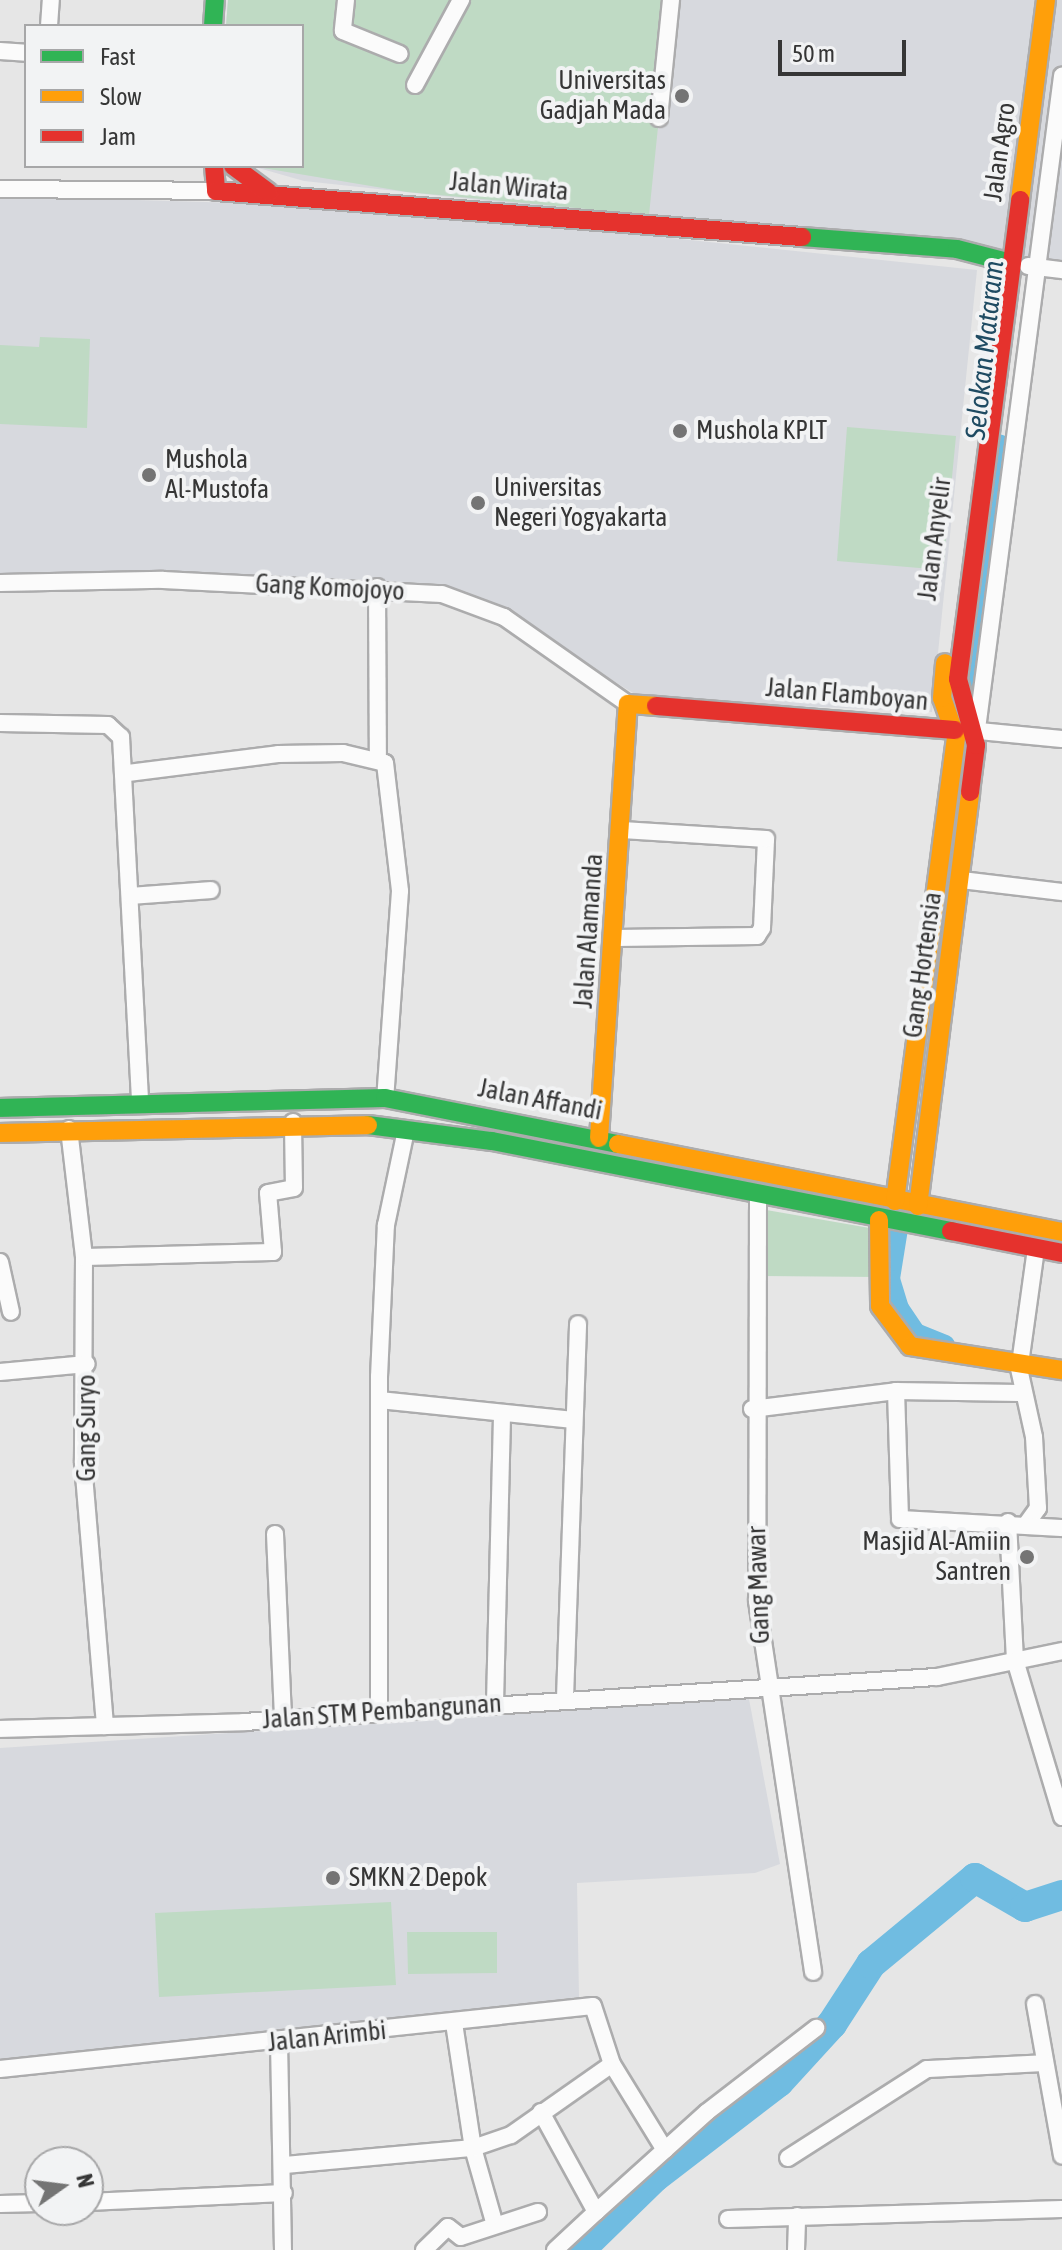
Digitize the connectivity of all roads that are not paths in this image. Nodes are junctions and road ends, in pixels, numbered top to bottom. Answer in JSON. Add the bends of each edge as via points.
{"nodes":[{"id":1,"x":51,"y":0,"type":"edge"},
{"id":2,"x":215,"y":0,"type":"edge"},
{"id":3,"x":346,"y":0,"type":"edge"},
{"id":4,"x":461,"y":0,"type":"edge"},
{"id":5,"x":671,"y":0,"type":"edge"},
{"id":6,"x":1029,"y":0,"type":"edge"},
{"id":7,"x":1046,"y":0,"type":"edge"},
{"id":8,"x":49,"y":24,"type":"edge"},
{"id":9,"x":213,"y":24,"type":"edge"},
{"id":10,"x":0,"y":51,"type":"edge"},
{"id":11,"x":24,"y":53,"type":"edge"},
{"id":12,"x":400,"y":54,"type":"dead end"},
{"id":13,"x":1062,"y":76,"type":"edge"},
{"id":14,"x":415,"y":85,"type":"dead end"},
{"id":15,"x":659,"y":118,"type":"dead end"},
{"id":16,"x":214,"y":168,"type":"edge"},
{"id":17,"x":236,"y":168,"type":"edge"},
{"id":18,"x":0,"y":189,"type":"edge"},
{"id":19,"x":216,"y":191,"type":"junction"},
{"id":20,"x":270,"y":193,"type":"junction"},
{"id":21,"x":1019,"y":264,"type":"junction"},
{"id":22,"x":1062,"y":270,"type":"edge"},
{"id":23,"x":0,"y":583,"type":"edge"},
{"id":24,"x":377,"y":587,"type":"junction"},
{"id":25,"x":628,"y":704,"type":"junction"},
{"id":26,"x":0,"y":723,"type":"edge"},
{"id":27,"x":955,"y":730,"type":"junction"},
{"id":28,"x":976,"y":731,"type":"junction"},
{"id":29,"x":1062,"y":739,"type":"edge"},
{"id":30,"x":378,"y":760,"type":"junction"},
{"id":31,"x":128,"y":773,"type":"junction"},
{"id":32,"x":622,"y":830,"type":"junction"},
{"id":33,"x":961,"y":880,"type":"junction"},
{"id":34,"x":211,"y":890,"type":"dead end"},
{"id":35,"x":1062,"y":892,"type":"edge"},
{"id":36,"x":131,"y":896,"type":"junction"},
{"id":37,"x":616,"y":938,"type":"junction"},
{"id":38,"x":385,"y":1098,"type":"junction"},
{"id":39,"x":303,"y":1099,"type":"junction"},
{"id":40,"x":140,"y":1102,"type":"junction"},
{"id":41,"x":0,"y":1108,"type":"edge"},
{"id":42,"x":299,"y":1122,"type":"junction"},
{"id":43,"x":69,"y":1129,"type":"junction"},
{"id":44,"x":406,"y":1130,"type":"junction"},
{"id":45,"x":0,"y":1133,"type":"edge"},
{"id":46,"x":599,"y":1138,"type":"junction"},
{"id":47,"x":595,"y":1161,"type":"junction"},
{"id":48,"x":758,"y":1193,"type":"junction"},
{"id":49,"x":895,"y":1201,"type":"junction"},
{"id":50,"x":918,"y":1206,"type":"junction"},
{"id":51,"x":884,"y":1221,"type":"junction"},
{"id":52,"x":1062,"y":1232,"type":"edge"},
{"id":53,"x":1036,"y":1248,"type":"junction"},
{"id":54,"x":1062,"y":1253,"type":"edge"},
{"id":55,"x":84,"y":1257,"type":"junction"},
{"id":56,"x":0,"y":1262,"type":"edge"},
{"id":57,"x":11,"y":1312,"type":"dead end"},
{"id":58,"x":578,"y":1324,"type":"dead end"},
{"id":59,"x":1020,"y":1358,"type":"junction"},
{"id":60,"x":87,"y":1364,"type":"junction"},
{"id":61,"x":1062,"y":1370,"type":"edge"},
{"id":62,"x":0,"y":1372,"type":"edge"},
{"id":63,"x":896,"y":1391,"type":"junction"},
{"id":64,"x":1019,"y":1393,"type":"junction"},
{"id":65,"x":380,"y":1400,"type":"junction"},
{"id":66,"x":752,"y":1409,"type":"junction"},
{"id":67,"x":502,"y":1413,"type":"junction"},
{"id":68,"x":573,"y":1420,"type":"junction"},
{"id":69,"x":1008,"y":1522,"type":"junction"},
{"id":70,"x":1027,"y":1523,"type":"junction"},
{"id":71,"x":1062,"y":1528,"type":"edge"},
{"id":72,"x":275,"y":1534,"type":"dead end"},
{"id":73,"x":1062,"y":1651,"type":"edge"},
{"id":74,"x":1015,"y":1660,"type":"junction"},
{"id":75,"x":764,"y":1683,"type":"junction"},
{"id":76,"x":565,"y":1698,"type":"junction"},
{"id":77,"x":495,"y":1703,"type":"junction"},
{"id":78,"x":379,"y":1712,"type":"junction"},
{"id":79,"x":283,"y":1719,"type":"junction"},
{"id":80,"x":105,"y":1726,"type":"junction"},
{"id":81,"x":0,"y":1729,"type":"edge"},
{"id":82,"x":1062,"y":1817,"type":"edge"},
{"id":83,"x":813,"y":1972,"type":"dead end"},
{"id":84,"x":1035,"y":2004,"type":"dead end"},
{"id":85,"x":454,"y":2023,"type":"junction"},
{"id":86,"x":816,"y":2028,"type":"dead end"},
{"id":87,"x":279,"y":2042,"type":"junction"},
{"id":88,"x":1045,"y":2063,"type":"junction"},
{"id":89,"x":612,"y":2064,"type":"junction"},
{"id":90,"x":0,"y":2069,"type":"edge"},
{"id":91,"x":541,"y":2112,"type":"junction"},
{"id":92,"x":473,"y":2148,"type":"junction"},
{"id":93,"x":665,"y":2150,"type":"junction"},
{"id":94,"x":1062,"y":2156,"type":"edge"},
{"id":95,"x":788,"y":2158,"type":"dead end"},
{"id":96,"x":285,"y":2165,"type":"junction"},
{"id":97,"x":284,"y":2193,"type":"junction"},
{"id":98,"x":104,"y":2201,"type":"edge"},
{"id":99,"x":24,"y":2203,"type":"edge"},
{"id":100,"x":0,"y":2204,"type":"edge"},
{"id":101,"x":1062,"y":2209,"type":"edge"},
{"id":102,"x":538,"y":2212,"type":"dead end"},
{"id":103,"x":596,"y":2212,"type":"junction"},
{"id":104,"x":797,"y":2216,"type":"junction"},
{"id":105,"x":728,"y":2219,"type":"dead end"},
{"id":106,"x":495,"y":2225,"type":"junction"},
{"id":107,"x":283,"y":2250,"type":"edge"},
{"id":108,"x":424,"y":2250,"type":"edge"},
{"id":109,"x":555,"y":2250,"type":"edge"},
{"id":110,"x":796,"y":2250,"type":"edge"}],
"edges":[{"from":1,"to":8,"type":"street"},
{"from":2,"to":9,"type":"main road"},
{"from":3,"to":12,"type":"street","via":[[343,31]]},
{"from":4,"to":14,"type":"street"},
{"from":5,"to":15,"type":"street"},
{"from":6,"to":21,"type":"main road","name":"Jalan Agro"},
{"from":7,"to":21,"type":"main road","name":"Jalan Agro"},
{"from":10,"to":11,"type":"street"},
{"from":13,"to":21,"type":"street"},
{"from":16,"to":19,"type":"main road"},
{"from":17,"to":20,"type":"main road"},
{"from":18,"to":19,"type":"street","name":"Jalan Wirata"},
{"from":19,"to":20,"type":"main road","name":"Jalan Wirata"},
{"from":20,"to":21,"type":"main road","name":"Jalan Wirata"},
{"from":21,"to":22,"type":"street"},
{"from":21,"to":27,"type":"main road","name":"Jalan Anyelir","via":[[942,687]]},
{"from":21,"to":28,"type":"street"},
{"from":21,"to":28,"type":"main road","name":"Jalan Anyelir","via":[[958,679],[960,703]]},
{"from":23,"to":24,"type":"street","name":"Gang Komojoyo"},
{"from":24,"to":25,"type":"street","name":"Gang Komojoyo","via":[[473,603]]},
{"from":24,"to":30,"type":"street"},
{"from":25,"to":27,"type":"main road","name":"Jalan Flamboyan"},
{"from":25,"to":32,"type":"main road","name":"Jalan Alamanda"},
{"from":26,"to":31,"type":"street","via":[[108,725],[121,737]]},
{"from":27,"to":28,"type":"street","name":"Jalan Flamboyan"},
{"from":27,"to":49,"type":"main road","name":"Gang Hortensia"},
{"from":28,"to":29,"type":"street","name":"Jalan Flamboyan"},
{"from":28,"to":33,"type":"main road","name":"Gang Hortensia"},
{"from":30,"to":31,"type":"street","via":[[242,756]]},
{"from":30,"to":38,"type":"street","via":[[390,774],[400,891]]},
{"from":31,"to":36,"type":"street"},
{"from":32,"to":37,"type":"main road","name":"Jalan Alamanda"},
{"from":32,"to":37,"type":"street","via":[[766,839],[762,928],[757,936]]},
{"from":33,"to":35,"type":"street"},
{"from":33,"to":50,"type":"main road","name":"Gang Hortensia"},
{"from":34,"to":36,"type":"street"},
{"from":36,"to":40,"type":"street"},
{"from":37,"to":46,"type":"main road","name":"Jalan Alamanda"},
{"from":38,"to":39,"type":"main road","name":"Jalan Affandi"},
{"from":38,"to":46,"type":"main road","name":"Jalan Affandi"},
{"from":39,"to":40,"type":"main road","name":"Jalan Affandi"},
{"from":39,"to":42,"type":"main road"},
{"from":40,"to":41,"type":"main road","name":"Jalan Affandi"},
{"from":42,"to":43,"type":"main road","name":"Jalan Affandi"},
{"from":42,"to":44,"type":"main road","name":"Jalan Affandi"},
{"from":42,"to":55,"type":"street","via":[[294,1188],[268,1193],[273,1252]]},
{"from":43,"to":45,"type":"main road","name":"Jalan Affandi"},
{"from":43,"to":55,"type":"street","name":"Gang Suryo"},
{"from":44,"to":47,"type":"main road","name":"Jalan Affandi"},
{"from":44,"to":65,"type":"street","via":[[386,1225]]},
{"from":46,"to":47,"type":"street","name":"Jalan Alamanda"},
{"from":46,"to":49,"type":"main road","name":"Jalan Affandi"},
{"from":47,"to":48,"type":"main road","name":"Jalan Affandi"},
{"from":48,"to":51,"type":"main road","name":"Jalan Affandi"},
{"from":48,"to":66,"type":"street","name":"Gang Mawar"},
{"from":49,"to":50,"type":"main road","name":"Jalan Affandi"},
{"from":50,"to":52,"type":"main road","name":"Jalan Affandi"},
{"from":51,"to":53,"type":"main road","name":"Jalan Affandi"},
{"from":51,"to":59,"type":"main road","via":[[876,1277],[896,1334],[928,1355]]},
{"from":53,"to":54,"type":"main road","name":"Jalan Affandi"},
{"from":53,"to":59,"type":"street"},
{"from":55,"to":60,"type":"street","name":"Gang Suryo"},
{"from":56,"to":57,"type":"street"},
{"from":58,"to":68,"type":"street"},
{"from":59,"to":61,"type":"main road"},
{"from":59,"to":64,"type":"street"},
{"from":60,"to":62,"type":"street"},
{"from":60,"to":80,"type":"street","name":"Gang Suryo","via":[[83,1463]]},
{"from":63,"to":64,"type":"street"},
{"from":63,"to":66,"type":"street"},
{"from":63,"to":69,"type":"street","via":[[900,1519]]},
{"from":64,"to":70,"type":"street","via":[[1029,1398],[1034,1437],[1038,1508]]},
{"from":65,"to":67,"type":"street"},
{"from":65,"to":78,"type":"street"},
{"from":66,"to":75,"type":"street","name":"Gang Mawar"},
{"from":67,"to":68,"type":"street"},
{"from":67,"to":77,"type":"street"},
{"from":68,"to":76,"type":"street"},
{"from":69,"to":70,"type":"street"},
{"from":69,"to":74,"type":"street"},
{"from":70,"to":71,"type":"street"},
{"from":72,"to":79,"type":"street"},
{"from":73,"to":74,"type":"street","name":"Jalan STM Pembangunan"},
{"from":74,"to":75,"type":"street","name":"Jalan STM Pembangunan","via":[[937,1677]]},
{"from":74,"to":82,"type":"street"},
{"from":75,"to":76,"type":"street","name":"Jalan STM Pembangunan"},
{"from":75,"to":83,"type":"street","name":"Gang Mawar"},
{"from":76,"to":77,"type":"street","name":"Jalan STM Pembangunan"},
{"from":77,"to":78,"type":"street","name":"Jalan STM Pembangunan"},
{"from":78,"to":79,"type":"street","name":"Jalan STM Pembangunan"},
{"from":79,"to":80,"type":"street","name":"Jalan STM Pembangunan"},
{"from":80,"to":81,"type":"street","name":"Jalan STM Pembangunan"},
{"from":84,"to":88,"type":"street"},
{"from":85,"to":87,"type":"street","name":"Jalan Arimbi"},
{"from":85,"to":89,"type":"street","name":"Jalan Arimbi","via":[[593,2006]]},
{"from":85,"to":92,"type":"street"},
{"from":86,"to":93,"type":"street"},
{"from":87,"to":90,"type":"street","name":"Jalan Arimbi"},
{"from":87,"to":96,"type":"street"},
{"from":88,"to":94,"type":"street"},
{"from":88,"to":95,"type":"street","via":[[927,2069]]},
{"from":89,"to":91,"type":"street"},
{"from":89,"to":93,"type":"street"},
{"from":91,"to":92,"type":"street","via":[[511,2135]]},
{"from":91,"to":103,"type":"street"},
{"from":92,"to":96,"type":"street"},
{"from":92,"to":106,"type":"street"},
{"from":93,"to":103,"type":"street"},
{"from":96,"to":97,"type":"street"},
{"from":97,"to":98,"type":"street"},
{"from":97,"to":107,"type":"street"},
{"from":99,"to":100,"type":"street"},
{"from":101,"to":104,"type":"street"},
{"from":102,"to":106,"type":"street"},
{"from":103,"to":109,"type":"street"},
{"from":104,"to":105,"type":"street"},
{"from":104,"to":110,"type":"street"},
{"from":106,"to":108,"type":"street","via":[[461,2237],[448,2227]]}]}
